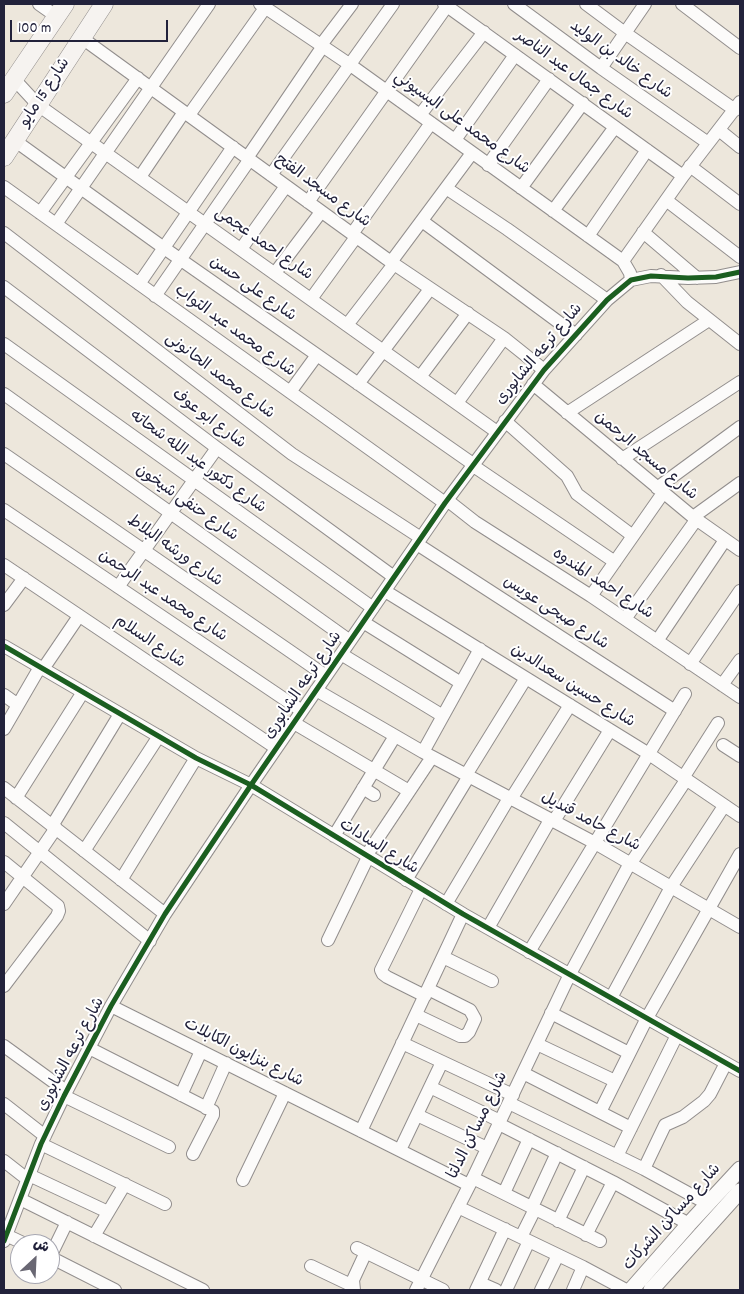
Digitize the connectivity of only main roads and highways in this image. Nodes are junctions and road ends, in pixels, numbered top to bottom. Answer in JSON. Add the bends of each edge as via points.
{"nodes":[{"id":1,"x":104,"y":4,"type":"edge"},
{"id":2,"x":61,"y":10,"type":"edge"},
{"id":3,"x":4,"y":94,"type":"edge"},
{"id":4,"x":4,"y":157,"type":"edge"}],
"edges":[{"from":1,"to":4,"type":"main road","name":"شارع 15 مايو"},
{"from":2,"to":3,"type":"main road","name":"شارع 15 مايو"}]}
